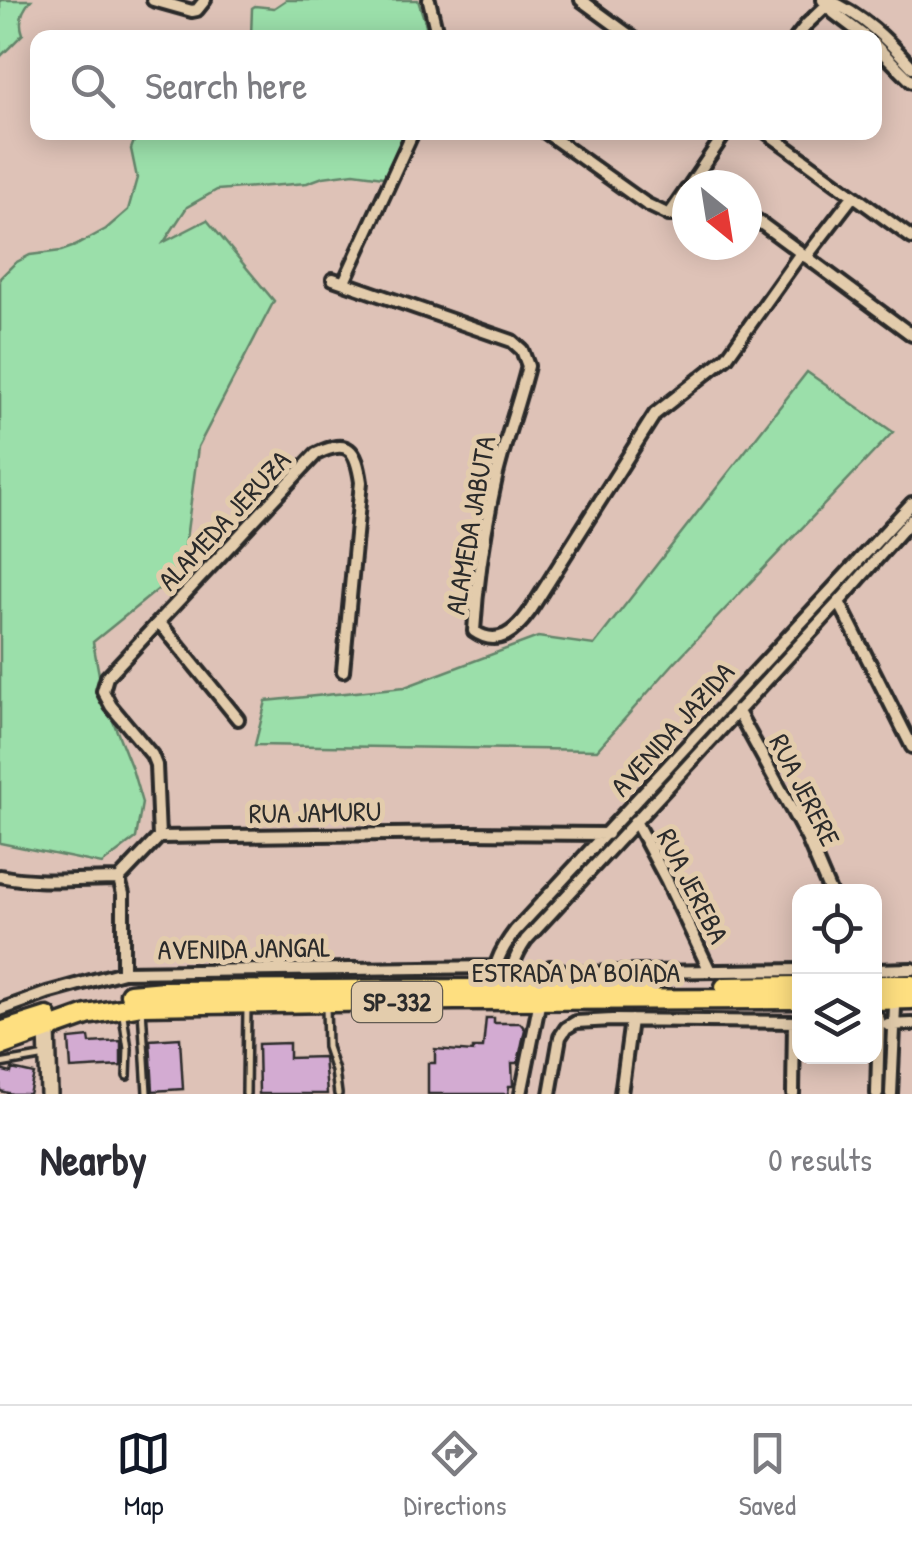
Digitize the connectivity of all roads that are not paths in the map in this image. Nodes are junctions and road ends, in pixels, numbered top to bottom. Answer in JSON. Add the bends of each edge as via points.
{"nodes":[{"id":1,"x":153,"y":0,"type":"edge"},
{"id":2,"x":205,"y":0,"type":"edge"},
{"id":3,"x":429,"y":0,"type":"edge"},
{"id":4,"x":581,"y":0,"type":"edge"},
{"id":5,"x":828,"y":2,"type":"edge"},
{"id":6,"x":436,"y":30,"type":"edge"},
{"id":7,"x":623,"y":30,"type":"edge"},
{"id":8,"x":802,"y":30,"type":"edge"},
{"id":9,"x":856,"y":30,"type":"edge"},
{"id":10,"x":877,"y":30,"type":"edge"},
{"id":11,"x":882,"y":35,"type":"edge"},
{"id":12,"x":882,"y":52,"type":"edge"},
{"id":13,"x":912,"y":67,"type":"edge"},
{"id":14,"x":912,"y":82,"type":"edge"},
{"id":15,"x":409,"y":140,"type":"edge"},
{"id":16,"x":556,"y":140,"type":"edge"},
{"id":17,"x":720,"y":140,"type":"edge"},
{"id":18,"x":777,"y":140,"type":"edge"},
{"id":19,"x":700,"y":170,"type":"edge"},
{"id":20,"x":853,"y":196,"type":"junction"},
{"id":21,"x":672,"y":211,"type":"edge"},
{"id":22,"x":669,"y":215,"type":"joint"},
{"id":23,"x":762,"y":224,"type":"edge"},
{"id":24,"x":912,"y":238,"type":"edge"},
{"id":25,"x":803,"y":256,"type":"junction"},
{"id":26,"x":912,"y":334,"type":"edge"},
{"id":27,"x":912,"y":503,"type":"edge"},
{"id":28,"x":912,"y":519,"type":"edge"},
{"id":29,"x":829,"y":592,"type":"junction"},
{"id":30,"x":839,"y":602,"type":"junction"},
{"id":31,"x":159,"y":622,"type":"junction"},
{"id":32,"x":342,"y":671,"type":"dead end"},
{"id":33,"x":728,"y":700,"type":"junction"},
{"id":34,"x":738,"y":710,"type":"junction"},
{"id":35,"x":238,"y":719,"type":"dead end"},
{"id":36,"x":912,"y":748,"type":"edge"},
{"id":37,"x":635,"y":822,"type":"junction"},
{"id":38,"x":606,"y":834,"type":"junction"},
{"id":39,"x":622,"y":836,"type":"junction"},
{"id":40,"x":159,"y":837,"type":"junction"},
{"id":41,"x":0,"y":876,"type":"edge"},
{"id":42,"x":119,"y":879,"type":"junction"},
{"id":43,"x":827,"y":884,"type":"edge"},
{"id":44,"x":494,"y":967,"type":"junction"},
{"id":45,"x":550,"y":967,"type":"dead end"},
{"id":46,"x":912,"y":969,"type":"edge"},
{"id":47,"x":792,"y":970,"type":"edge"},
{"id":48,"x":882,"y":970,"type":"edge"},
{"id":49,"x":710,"y":971,"type":"junction"},
{"id":50,"x":123,"y":972,"type":"junction"},
{"id":51,"x":912,"y":984,"type":"edge"},
{"id":52,"x":792,"y":986,"type":"edge"},
{"id":53,"x":882,"y":986,"type":"edge"},
{"id":54,"x":502,"y":994,"type":"junction"},
{"id":55,"x":792,"y":999,"type":"edge"},
{"id":56,"x":540,"y":1000,"type":"junction"},
{"id":57,"x":893,"y":1000,"type":"edge"},
{"id":58,"x":247,"y":1002,"type":"junction"},
{"id":59,"x":326,"y":1003,"type":"junction"},
{"id":60,"x":142,"y":1005,"type":"junction"},
{"id":61,"x":121,"y":1008,"type":"junction"},
{"id":62,"x":0,"y":1010,"type":"edge"},
{"id":63,"x":632,"y":1020,"type":"junction"},
{"id":64,"x":792,"y":1022,"type":"edge"},
{"id":65,"x":45,"y":1024,"type":"junction"},
{"id":66,"x":912,"y":1024,"type":"edge"},
{"id":67,"x":882,"y":1025,"type":"edge"},
{"id":68,"x":893,"y":1025,"type":"junction"},
{"id":69,"x":0,"y":1032,"type":"edge"},
{"id":70,"x":0,"y":1046,"type":"edge"},
{"id":71,"x":48,"y":1056,"type":"junction"},
{"id":72,"x":0,"y":1064,"type":"edge"},
{"id":73,"x":795,"y":1064,"type":"edge"},
{"id":74,"x":877,"y":1064,"type":"edge"},
{"id":75,"x":126,"y":1076,"type":"dead end"},
{"id":76,"x":146,"y":1093,"type":"edge"},
{"id":77,"x":49,"y":1094,"type":"edge"},
{"id":78,"x":246,"y":1094,"type":"edge"},
{"id":79,"x":338,"y":1094,"type":"edge"},
{"id":80,"x":521,"y":1094,"type":"edge"},
{"id":81,"x":550,"y":1094,"type":"edge"},
{"id":82,"x":621,"y":1094,"type":"edge"},
{"id":83,"x":793,"y":1094,"type":"edge"},
{"id":84,"x":877,"y":1094,"type":"edge"},
{"id":85,"x":891,"y":1094,"type":"edge"}],
"edges":[{"from":1,"to":2,"type":"street","via":[[192,10]]},
{"from":3,"to":6,"type":"street"},
{"from":4,"to":7,"type":"street"},
{"from":5,"to":8,"type":"street"},
{"from":5,"to":9,"type":"street"},
{"from":5,"to":10,"type":"street"},
{"from":11,"to":13,"type":"street"},
{"from":12,"to":14,"type":"street"},
{"from":15,"to":25,"type":"street","name":"ALAMEDA JABUTA","via":[[339,281],[522,350],[528,366],[481,558],[474,631],[486,638],[512,633],[655,414],[727,356]]},
{"from":16,"to":22,"type":"street"},
{"from":17,"to":19,"type":"street"},
{"from":18,"to":20,"type":"street"},
{"from":20,"to":24,"type":"street"},
{"from":20,"to":25,"type":"street"},
{"from":21,"to":22,"type":"street"},
{"from":23,"to":25,"type":"street"},
{"from":25,"to":26,"type":"street"},
{"from":27,"to":29,"type":"street","name":"AVENIDA JAZIDA"},
{"from":28,"to":30,"type":"street","name":"AVENIDA JAZIDA"},
{"from":29,"to":30,"type":"street","via":[[840,591]]},
{"from":29,"to":33,"type":"street","name":"AVENIDA JAZIDA"},
{"from":30,"to":34,"type":"street","name":"AVENIDA JAZIDA"},
{"from":30,"to":36,"type":"street"},
{"from":31,"to":32,"type":"street","name":"ALAMEDA JERUZA","via":[[316,454],[344,446],[358,461],[361,482]]},
{"from":31,"to":35,"type":"street"},
{"from":31,"to":40,"type":"street","name":"ALAMEDA JERUZA","via":[[107,677],[104,691],[156,765]]},
{"from":33,"to":34,"type":"street","name":"RUA JERERE","via":[[728,711]]},
{"from":33,"to":38,"type":"street","name":"AVENIDA JAZIDA"},
{"from":34,"to":37,"type":"street","name":"AVENIDA JAZIDA"},
{"from":34,"to":43,"type":"street","name":"RUA JERERE"},
{"from":37,"to":39,"type":"street","name":"AVENIDA JAZIDA"},
{"from":37,"to":49,"type":"street","name":"RUA JEREBA"},
{"from":38,"to":39,"type":"street","name":"RUA JAMURU"},
{"from":38,"to":40,"type":"street","name":"RUA JAMURU"},
{"from":38,"to":44,"type":"street","name":"AVENIDA JAZIDA","via":[[515,931]]},
{"from":39,"to":54,"type":"street","name":"AVENIDA JAZIDA","via":[[526,940]]},
{"from":40,"to":42,"type":"street"},
{"from":41,"to":42,"type":"street"},
{"from":42,"to":50,"type":"street"},
{"from":44,"to":50,"type":"street","name":"AVENIDA JANGAL"},
{"from":44,"to":54,"type":"street","name":"AVENIDA JAZIDA"},
{"from":45,"to":49,"type":"street","via":[[571,973]]},
{"from":46,"to":48,"type":"street"},
{"from":47,"to":49,"type":"street"},
{"from":50,"to":62,"type":"street","name":"AVENIDA JANGAL"},
{"from":51,"to":53,"type":"main road"},
{"from":52,"to":54,"type":"main road","name":"ESTRADA DA BOIADA","number":"SP-332"},
{"from":54,"to":56,"type":"main road","name":"ESTRADA DA BOIADA","number":"SP-332"},
{"from":54,"to":59,"type":"main road","name":"ESTRADA DA BOIADA","number":"SP-332"},
{"from":54,"to":65,"type":"main road","name":"ESTRADA DA BOIADA","number":"SP-332","via":[[164,991],[118,996]]},
{"from":55,"to":56,"type":"main road","name":"ESTRADA DA BOIADA","number":"SP-332"},
{"from":56,"to":80,"type":"street"},
{"from":57,"to":68,"type":"street"},
{"from":58,"to":59,"type":"main road","name":"ESTRADA DA BOIADA","number":"SP-332"},
{"from":58,"to":60,"type":"main road","name":"ESTRADA DA BOIADA","number":"SP-332"},
{"from":58,"to":78,"type":"lane"},
{"from":59,"to":79,"type":"lane"},
{"from":60,"to":61,"type":"main road","name":"ESTRADA DA BOIADA","number":"SP-332"},
{"from":60,"to":76,"type":"lane"},
{"from":61,"to":65,"type":"main road","name":"ESTRADA DA BOIADA","number":"SP-332"},
{"from":61,"to":75,"type":"lane"},
{"from":63,"to":64,"type":"street"},
{"from":63,"to":81,"type":"street","via":[[566,1028]]},
{"from":63,"to":82,"type":"street"},
{"from":65,"to":69,"type":"main road","name":"ESTRADA DA BOIADA","number":"SP-332"},
{"from":65,"to":70,"type":"main road","name":"ESTRADA DA BOIADA","number":"SP-332"},
{"from":65,"to":71,"type":"street"},
{"from":66,"to":68,"type":"street"},
{"from":67,"to":68,"type":"street"},
{"from":68,"to":85,"type":"street"},
{"from":71,"to":72,"type":"lane"},
{"from":71,"to":77,"type":"street"},
{"from":73,"to":83,"type":"street"},
{"from":74,"to":84,"type":"street"}]}
